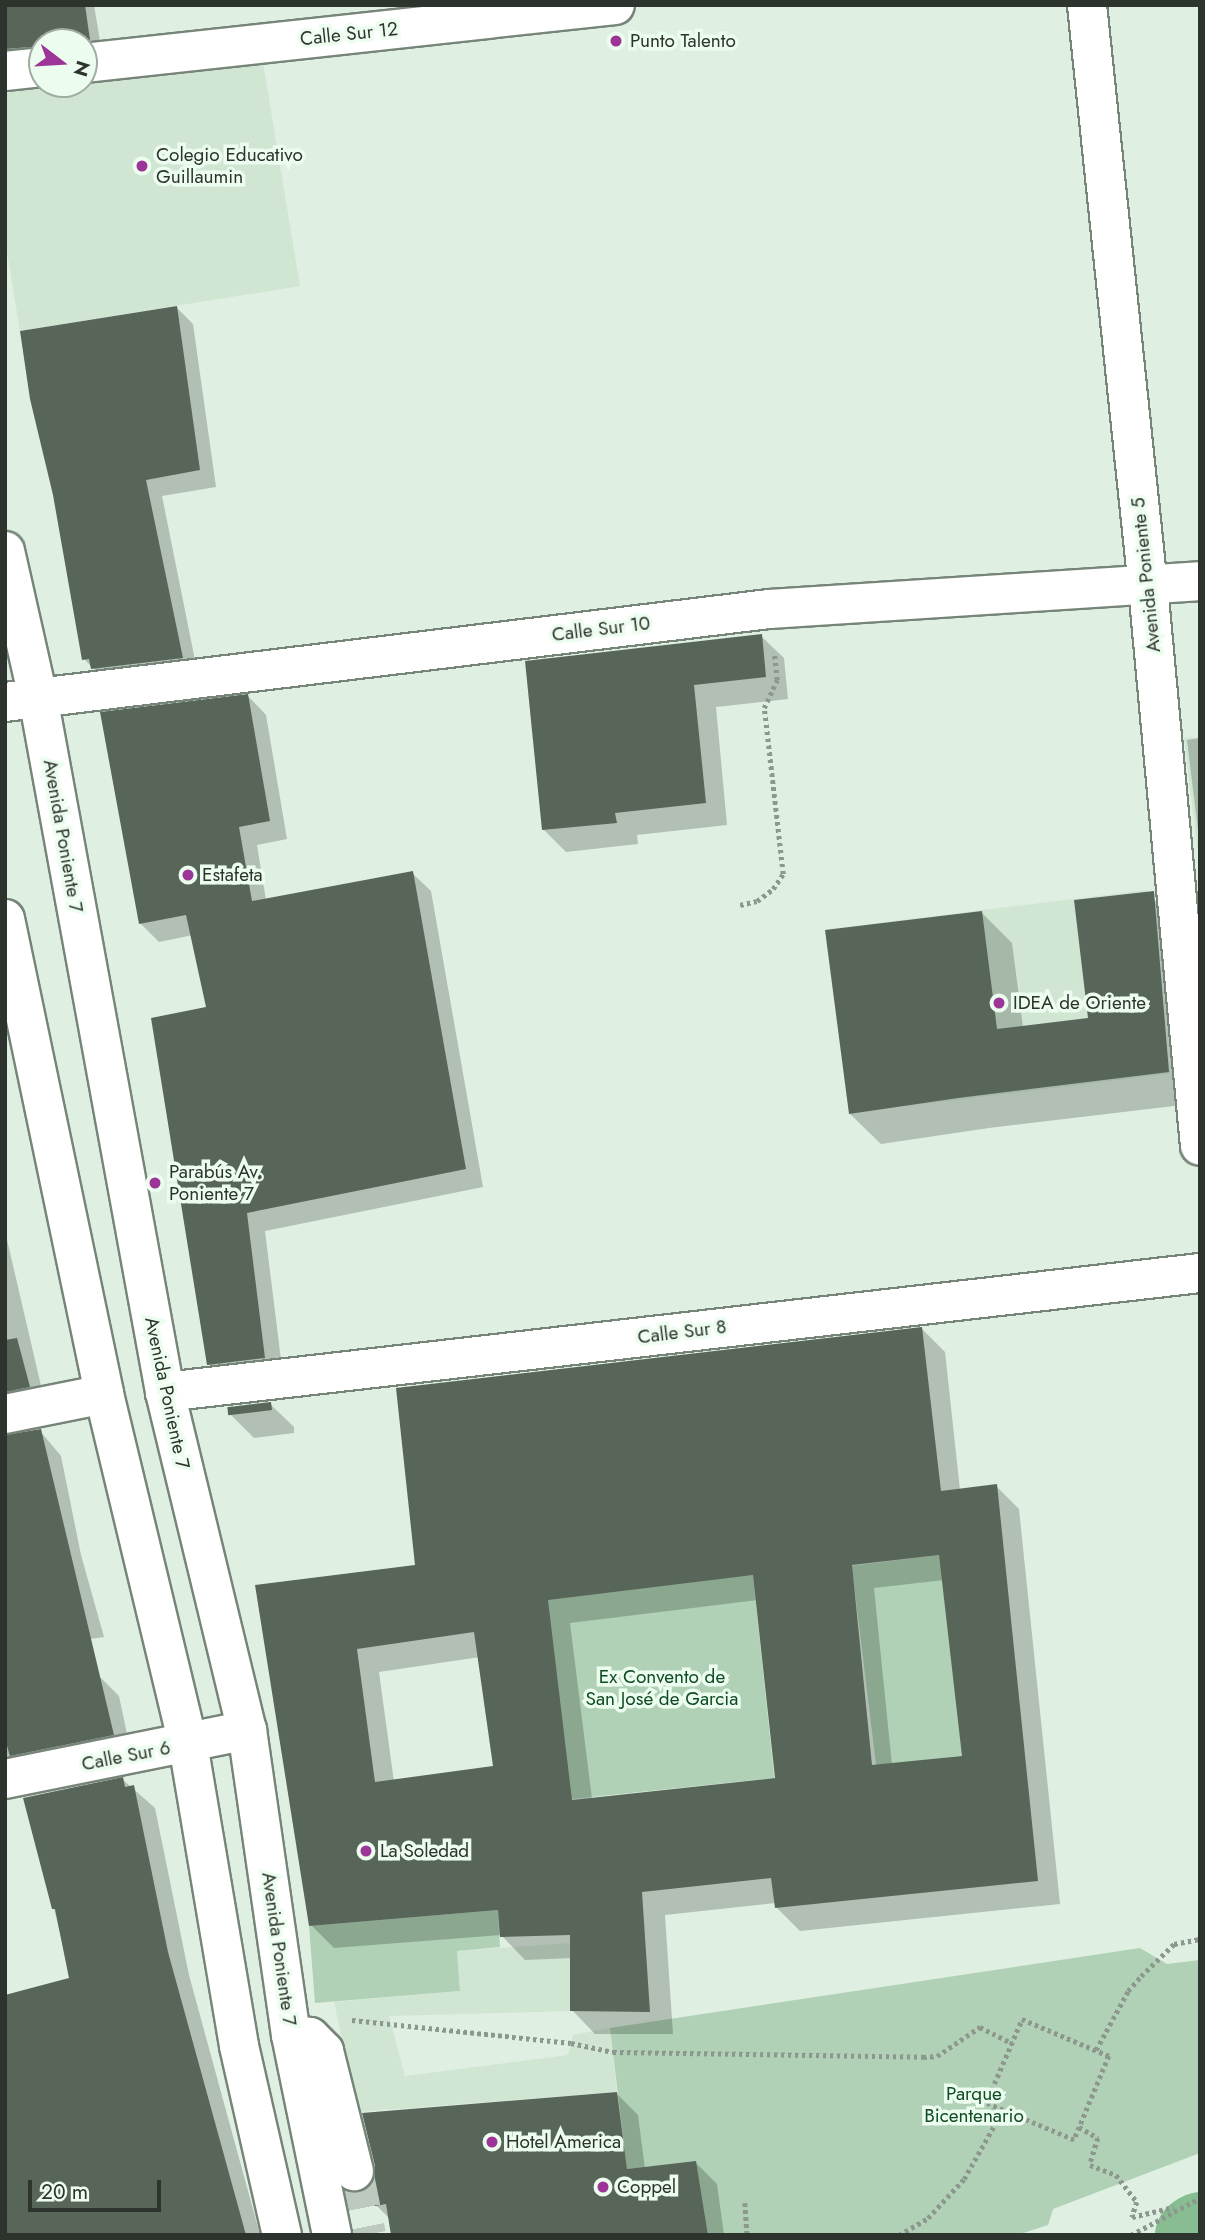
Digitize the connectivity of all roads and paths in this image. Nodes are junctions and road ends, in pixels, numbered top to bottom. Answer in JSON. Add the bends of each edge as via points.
{"nodes":[{"id":1,"x":1087,"y":5,"type":"edge"},
{"id":2,"x":606,"y":6,"type":"edge"},
{"id":3,"x":98,"y":61,"type":"edge"},
{"id":4,"x":28,"y":69,"type":"edge"},
{"id":5,"x":5,"y":71,"type":"edge"},
{"id":6,"x":5,"y":551,"type":"edge"},
{"id":7,"x":1200,"y":581,"type":"edge"},
{"id":8,"x":1148,"y":587,"type":"junction"},
{"id":9,"x":769,"y":609,"type":"junction"},
{"id":10,"x":22,"y":699,"type":"edge"},
{"id":11,"x":740,"y":905,"type":"dead end"},
{"id":12,"x":5,"y":919,"type":"edge"},
{"id":13,"x":1200,"y":1146,"type":"edge"},
{"id":14,"x":1200,"y":1273,"type":"edge"},
{"id":15,"x":165,"y":1392,"type":"junction"},
{"id":16,"x":104,"y":1394,"type":"junction"},
{"id":17,"x":5,"y":1414,"type":"edge"},
{"id":18,"x":247,"y":1730,"type":"junction"},
{"id":19,"x":188,"y":1744,"type":"junction"},
{"id":20,"x":5,"y":1779,"type":"edge"},
{"id":21,"x":1200,"y":1939,"type":"edge"},
{"id":22,"x":338,"y":2018,"type":"dead end"},
{"id":23,"x":291,"y":2035,"type":"junction"},
{"id":24,"x":1012,"y":2043,"type":"junction"},
{"id":25,"x":1096,"y":2050,"type":"junction"},
{"id":26,"x":1003,"y":2110,"type":"junction"},
{"id":27,"x":1079,"y":2127,"type":"junction"},
{"id":28,"x":354,"y":2171,"type":"tunnel mouth"},
{"id":29,"x":1200,"y":2198,"type":"edge"},
{"id":30,"x":745,"y":2203,"type":"dead end"},
{"id":31,"x":1182,"y":2205,"type":"junction"},
{"id":32,"x":282,"y":2235,"type":"edge"},
{"id":33,"x":332,"y":2235,"type":"edge"},
{"id":34,"x":747,"y":2235,"type":"edge"},
{"id":35,"x":899,"y":2235,"type":"edge"},
{"id":36,"x":1131,"y":2235,"type":"edge"}],
"edges":[{"from":1,"to":8,"type":"street","name":"Avenida Poniente 5"},
{"from":2,"to":3,"type":"street","name":"Calle Sur 12"},
{"from":4,"to":5,"type":"street"},
{"from":6,"to":10,"type":"street","name":"Avenida Poniente 7"},
{"from":7,"to":8,"type":"street","name":"Calle Sur 10"},
{"from":8,"to":9,"type":"street","name":"Calle Sur 10"},
{"from":8,"to":13,"type":"street","name":"Avenida Poniente 5"},
{"from":9,"to":10,"type":"street","name":"Calle Sur 10"},
{"from":9,"to":11,"type":"path","via":[[777,680],[764,708],[783,874],[757,901]]},
{"from":10,"to":15,"type":"street","name":"Avenida Poniente 7"},
{"from":12,"to":16,"type":"street"},
{"from":14,"to":15,"type":"street","name":"Calle Sur 8"},
{"from":15,"to":18,"type":"street","name":"Avenida Poniente 7"},
{"from":16,"to":17,"type":"street"},
{"from":16,"to":19,"type":"street"},
{"from":18,"to":19,"type":"street","name":"Calle Sur 6"},
{"from":18,"to":23,"type":"street","name":"Avenida Poniente 7"},
{"from":19,"to":20,"type":"street","name":"Calle Sur 6"},
{"from":19,"to":32,"type":"street","via":[[239,2046]]},
{"from":21,"to":25,"type":"path","via":[[1174,1944],[1141,1976]]},
{"from":22,"to":24,"type":"path","via":[[571,2043],[613,2052],[923,2057],[937,2056],[981,2026]]},
{"from":23,"to":28,"type":"street","via":[[310,2037],[324,2050]]},
{"from":23,"to":33,"type":"street","name":"Avenida Poniente 7"},
{"from":24,"to":25,"type":"path","via":[[1022,2019]]},
{"from":24,"to":26,"type":"path","via":[[986,2103]]},
{"from":25,"to":27,"type":"path","via":[[1110,2056]]},
{"from":26,"to":27,"type":"path","via":[[1074,2140]]},
{"from":26,"to":35,"type":"path","via":[[964,2179],[928,2218]]},
{"from":27,"to":31,"type":"path","via":[[1098,2138],[1090,2165],[1116,2175],[1137,2202],[1132,2217]]},
{"from":29,"to":31,"type":"path"},
{"from":30,"to":34,"type":"path"},
{"from":31,"to":36,"type":"path"}]}
